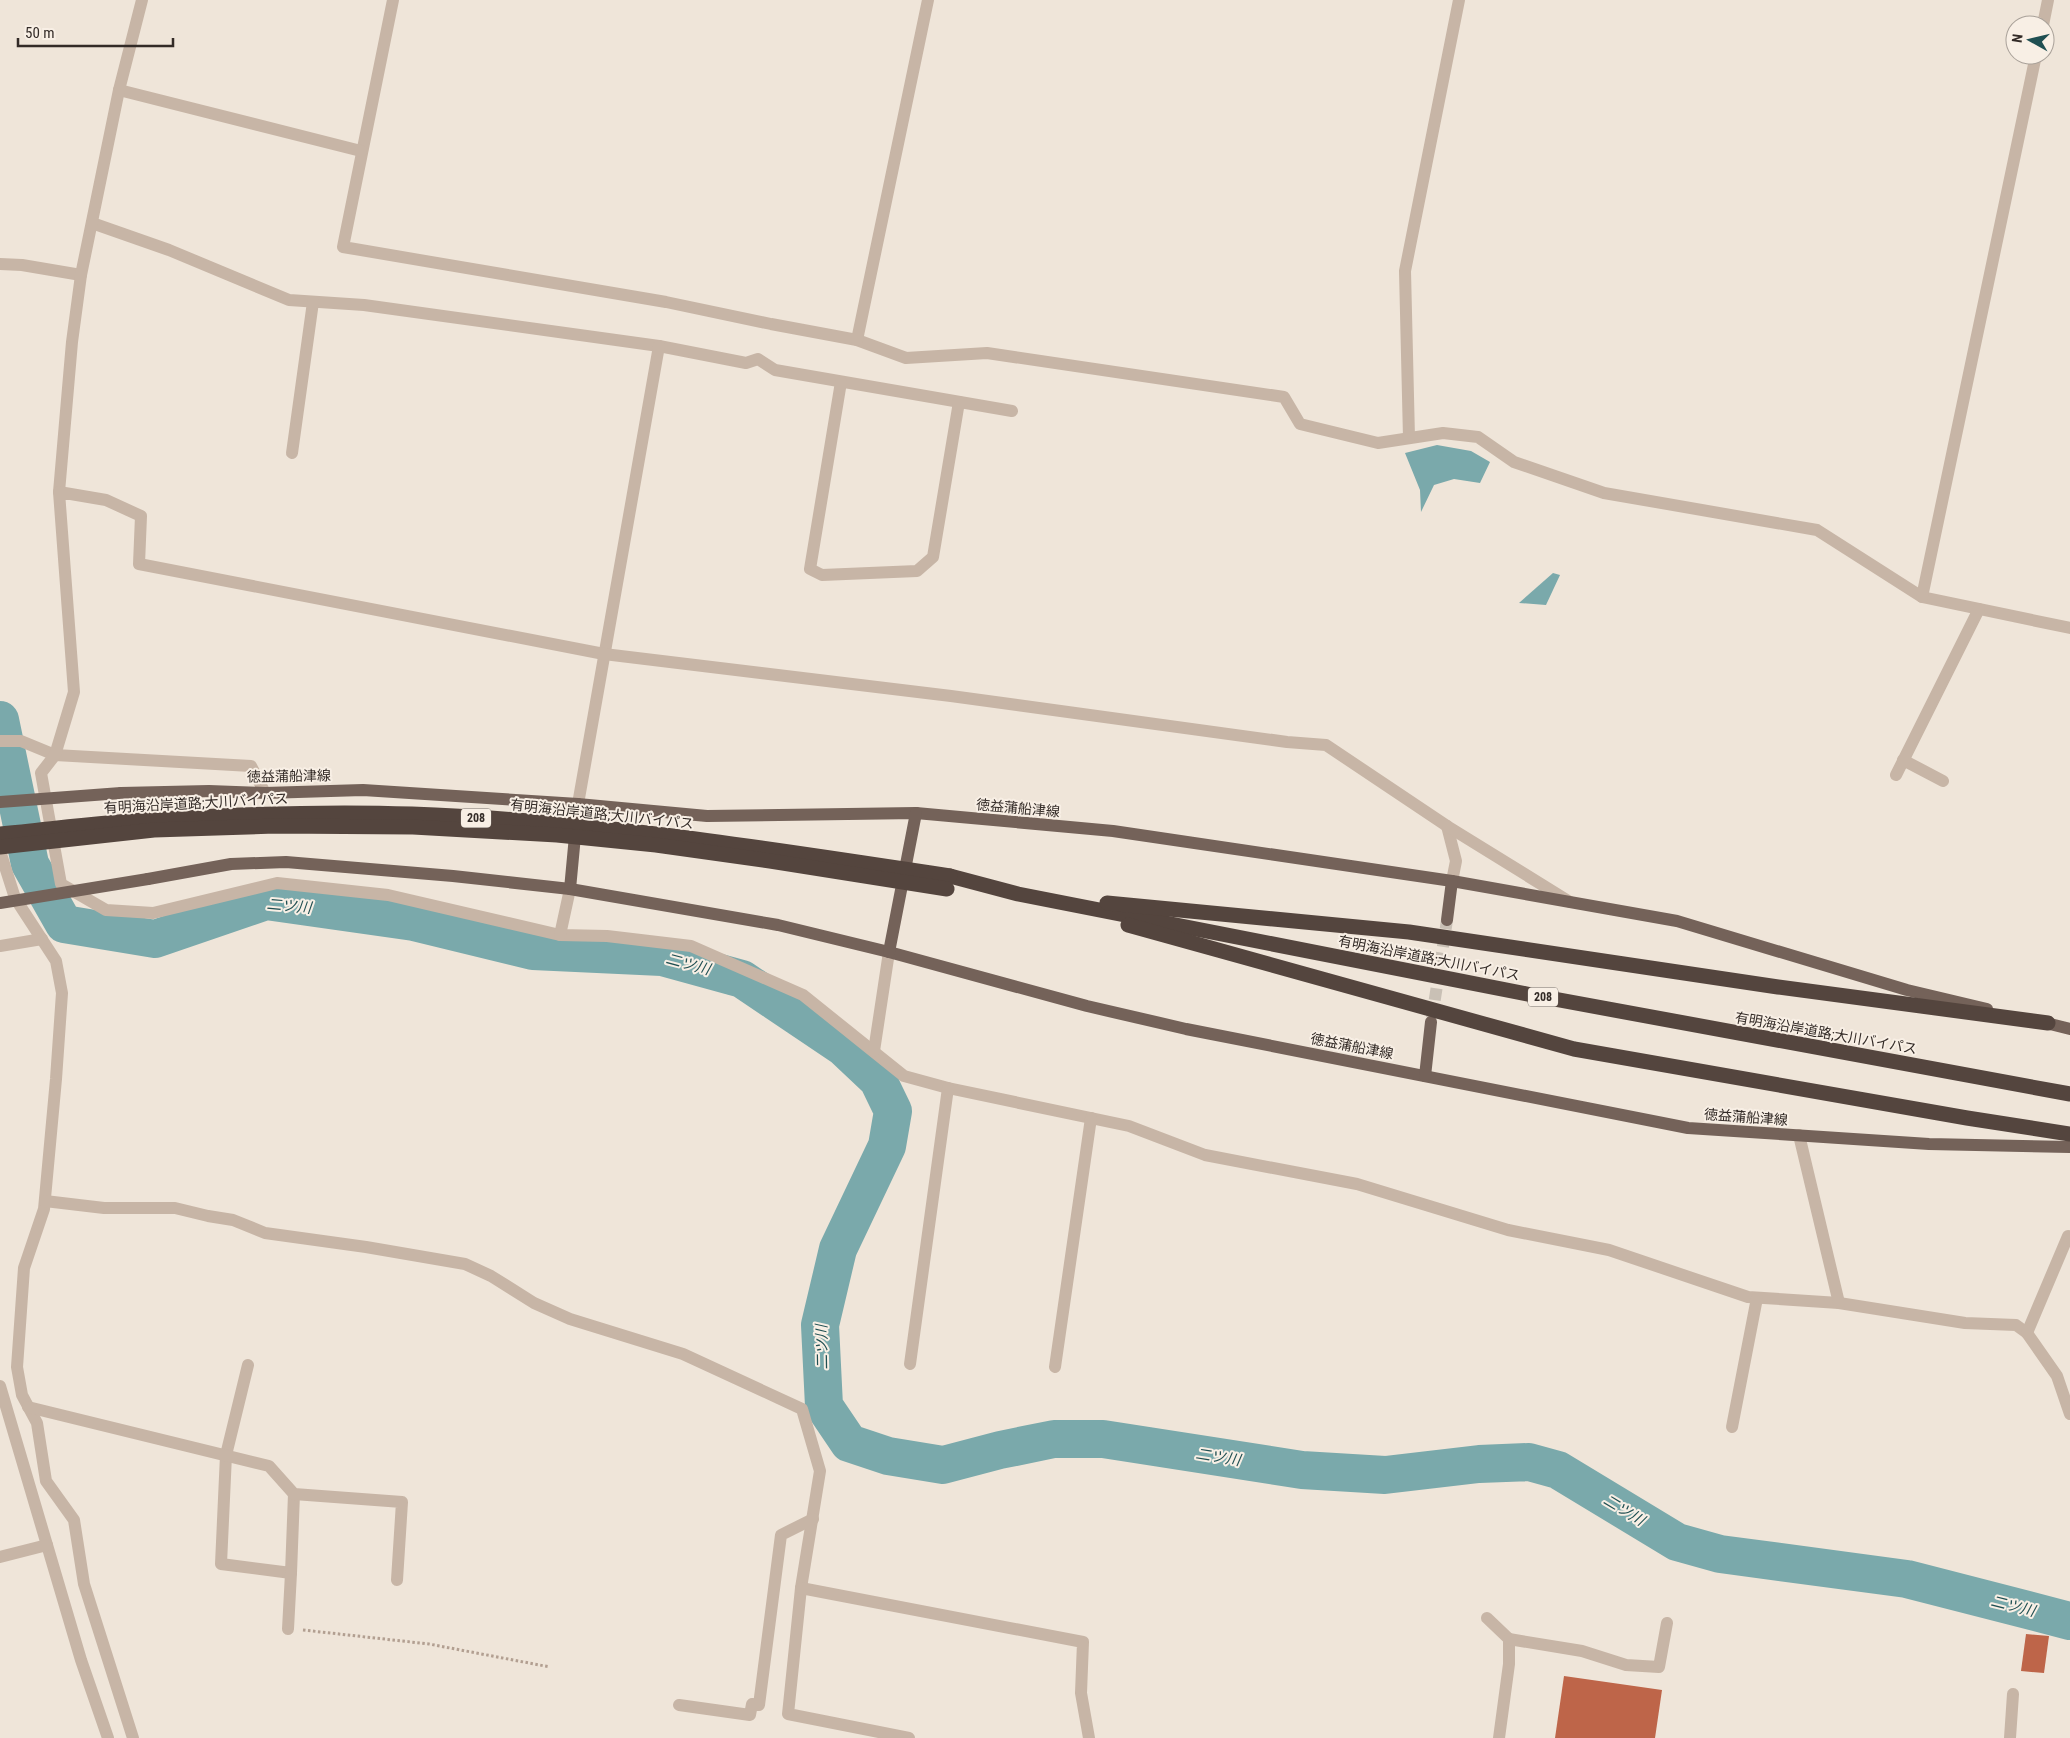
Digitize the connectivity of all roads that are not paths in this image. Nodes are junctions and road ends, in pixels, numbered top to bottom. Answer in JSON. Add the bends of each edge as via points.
{"nodes":[{"id":1,"x":142,"y":0,"type":"edge"},
{"id":2,"x":393,"y":0,"type":"edge"},
{"id":3,"x":928,"y":0,"type":"edge"},
{"id":4,"x":1458,"y":0,"type":"edge"},
{"id":5,"x":2048,"y":0,"type":"edge"},
{"id":6,"x":2045,"y":15,"type":"edge"},
{"id":7,"x":2034,"y":65,"type":"edge"},
{"id":8,"x":119,"y":90,"type":"junction"},
{"id":9,"x":361,"y":151,"type":"junction"},
{"id":10,"x":92,"y":223,"type":"junction"},
{"id":11,"x":0,"y":264,"type":"edge"},
{"id":12,"x":81,"y":275,"type":"junction"},
{"id":13,"x":313,"y":302,"type":"junction"},
{"id":14,"x":857,"y":340,"type":"junction"},
{"id":15,"x":659,"y":346,"type":"junction"},
{"id":16,"x":841,"y":382,"type":"junction"},
{"id":17,"x":959,"y":402,"type":"junction"},
{"id":18,"x":1012,"y":411,"type":"dead end"},
{"id":19,"x":1409,"y":438,"type":"junction"},
{"id":20,"x":292,"y":453,"type":"dead end"},
{"id":21,"x":59,"y":492,"type":"junction"},
{"id":22,"x":1922,"y":597,"type":"junction"},
{"id":23,"x":1979,"y":609,"type":"junction"},
{"id":24,"x":2070,"y":628,"type":"edge"},
{"id":25,"x":604,"y":654,"type":"junction"},
{"id":26,"x":0,"y":741,"type":"edge"},
{"id":27,"x":55,"y":755,"type":"junction"},
{"id":28,"x":1903,"y":760,"type":"junction"},
{"id":29,"x":1896,"y":775,"type":"dead end"},
{"id":30,"x":1943,"y":781,"type":"dead end"},
{"id":31,"x":265,"y":793,"type":"junction"},
{"id":32,"x":0,"y":802,"type":"edge"},
{"id":33,"x":578,"y":804,"type":"junction"},
{"id":34,"x":916,"y":813,"type":"junction"},
{"id":35,"x":1448,"y":826,"type":"junction"},
{"id":36,"x":0,"y":834,"type":"edge"},
{"id":37,"x":0,"y":849,"type":"edge"},
{"id":38,"x":1452,"y":881,"type":"junction"},
{"id":39,"x":948,"y":882,"type":"junction"},
{"id":40,"x":570,"y":889,"type":"junction"},
{"id":41,"x":1018,"y":894,"type":"junction"},
{"id":42,"x":1570,"y":902,"type":"junction"},
{"id":43,"x":0,"y":903,"type":"edge"},
{"id":44,"x":1447,"y":920,"type":"tunnel mouth"},
{"id":45,"x":560,"y":935,"type":"junction"},
{"id":46,"x":42,"y":939,"type":"junction"},
{"id":47,"x":0,"y":946,"type":"edge"},
{"id":48,"x":889,"y":952,"type":"junction"},
{"id":49,"x":1431,"y":1022,"type":"tunnel mouth"},
{"id":50,"x":2048,"y":1023,"type":"junction"},
{"id":51,"x":2070,"y":1028,"type":"edge"},
{"id":52,"x":874,"y":1051,"type":"junction"},
{"id":53,"x":1425,"y":1076,"type":"junction"},
{"id":54,"x":948,"y":1088,"type":"junction"},
{"id":55,"x":2070,"y":1094,"type":"edge"},
{"id":56,"x":1091,"y":1118,"type":"junction"},
{"id":57,"x":2070,"y":1134,"type":"edge"},
{"id":58,"x":1799,"y":1135,"type":"junction"},
{"id":59,"x":2070,"y":1148,"type":"edge"},
{"id":60,"x":45,"y":1201,"type":"junction"},
{"id":61,"x":2068,"y":1236,"type":"dead end"},
{"id":62,"x":1757,"y":1298,"type":"junction"},
{"id":63,"x":1840,"y":1303,"type":"junction"},
{"id":64,"x":2027,"y":1333,"type":"junction"},
{"id":65,"x":910,"y":1364,"type":"dead end"},
{"id":66,"x":248,"y":1365,"type":"dead end"},
{"id":67,"x":1055,"y":1367,"type":"dead end"},
{"id":68,"x":0,"y":1386,"type":"edge"},
{"id":69,"x":28,"y":1407,"type":"junction"},
{"id":70,"x":2070,"y":1414,"type":"edge"},
{"id":71,"x":1732,"y":1427,"type":"dead end"},
{"id":72,"x":226,"y":1455,"type":"junction"},
{"id":73,"x":294,"y":1494,"type":"junction"},
{"id":74,"x":813,"y":1519,"type":"junction"},
{"id":75,"x":47,"y":1545,"type":"junction"},
{"id":76,"x":0,"y":1557,"type":"edge"},
{"id":77,"x":291,"y":1573,"type":"junction"},
{"id":78,"x":397,"y":1580,"type":"dead end"},
{"id":79,"x":801,"y":1588,"type":"junction"},
{"id":80,"x":1487,"y":1618,"type":"dead end"},
{"id":81,"x":1667,"y":1623,"type":"dead end"},
{"id":82,"x":288,"y":1628,"type":"road end"},
{"id":83,"x":1509,"y":1639,"type":"junction"},
{"id":84,"x":2014,"y":1694,"type":"dead end"},
{"id":85,"x":679,"y":1705,"type":"dead end"},
{"id":86,"x":108,"y":1738,"type":"edge"},
{"id":87,"x":134,"y":1738,"type":"edge"},
{"id":88,"x":909,"y":1738,"type":"edge"},
{"id":89,"x":1088,"y":1738,"type":"edge"},
{"id":90,"x":1498,"y":1738,"type":"edge"},
{"id":91,"x":2010,"y":1738,"type":"edge"}],
"edges":[{"from":1,"to":8,"type":"street"},
{"from":2,"to":9,"type":"street"},
{"from":3,"to":14,"type":"street"},
{"from":4,"to":19,"type":"street","via":[[1405,271]]},
{"from":5,"to":6,"type":"street"},
{"from":7,"to":22,"type":"street"},
{"from":8,"to":9,"type":"street"},
{"from":8,"to":10,"type":"street"},
{"from":9,"to":14,"type":"street","via":[[343,247],[666,302]]},
{"from":10,"to":12,"type":"street"},
{"from":10,"to":13,"type":"street","via":[[169,250],[290,300]]},
{"from":11,"to":12,"type":"street"},
{"from":12,"to":21,"type":"street"},
{"from":13,"to":15,"type":"street","via":[[364,305]]},
{"from":13,"to":20,"type":"street"},
{"from":14,"to":19,"type":"street","via":[[906,358],[987,353],[1284,397],[1300,424],[1378,443]]},
{"from":15,"to":16,"type":"street","via":[[746,363],[758,359],[775,370]]},
{"from":15,"to":25,"type":"street"},
{"from":16,"to":17,"type":"street"},
{"from":16,"to":17,"type":"street","via":[[810,569],[822,575],[917,571],[933,557]]},
{"from":17,"to":18,"type":"street"},
{"from":19,"to":22,"type":"street","via":[[1443,433],[1478,437],[1514,462],[1604,493],[1816,530]]},
{"from":21,"to":25,"type":"street","via":[[106,500],[141,516],[139,564]]},
{"from":21,"to":27,"type":"street","via":[[74,692]]},
{"from":22,"to":23,"type":"street"},
{"from":23,"to":24,"type":"street"},
{"from":23,"to":28,"type":"street"},
{"from":25,"to":33,"type":"street"},
{"from":25,"to":35,"type":"street","via":[[1326,746]]},
{"from":26,"to":27,"type":"street","via":[[20,741]]},
{"from":27,"to":31,"type":"street","via":[[251,766]]},
{"from":27,"to":45,"type":"street","via":[[41,773],[61,884],[106,910],[153,913],[277,883],[388,896]]},
{"from":28,"to":29,"type":"street"},
{"from":28,"to":30,"type":"street"},
{"from":31,"to":32,"type":"main road","name":"徳益蒲船津線","bridge":true,"via":[[120,793]]},
{"from":31,"to":33,"type":"main road","name":"徳益蒲船津線","via":[[363,790]]},
{"from":33,"to":34,"type":"main road","name":"徳益蒲船津線","via":[[707,816]]},
{"from":33,"to":40,"type":"main road"},
{"from":34,"to":38,"type":"main road","name":"徳益蒲船津線","via":[[1113,831]]},
{"from":34,"to":48,"type":"main road"},
{"from":35,"to":38,"type":"street","via":[[1456,861]]},
{"from":35,"to":42,"type":"street"},
{"from":36,"to":39,"type":"highway","name":"有明海沿岸道路;大川バイパス","number":"208","bridge":true,"via":[[165,818],[274,813],[412,814],[657,834],[771,849]]},
{"from":37,"to":39,"type":"highway","name":"有明海沿岸道路;大川バイパス","number":"208","bridge":true,"via":[[154,830],[413,826],[656,845]]},
{"from":37,"to":46,"type":"street","via":[[15,898]]},
{"from":38,"to":42,"type":"main road","name":"徳益蒲船津線"},
{"from":38,"to":44,"type":"main road"},
{"from":39,"to":41,"type":"highway","name":"有明海沿岸道路;大川バイパス","number":"208"},
{"from":40,"to":43,"type":"main road","name":"徳益蒲船津線","bridge":true,"via":[[286,862],[231,864]]},
{"from":40,"to":45,"type":"street"},
{"from":40,"to":48,"type":"main road","name":"徳益蒲船津線","via":[[778,925]]},
{"from":41,"to":50,"type":"highway","via":[[1408,932]]},
{"from":41,"to":55,"type":"highway","name":"有明海沿岸道路;大川バイパス","number":"208","via":[[1517,992]]},
{"from":41,"to":57,"type":"highway","via":[[1574,1049]]},
{"from":42,"to":50,"type":"main road","name":"徳益蒲船津線","via":[[1677,921],[1907,990]]},
{"from":45,"to":52,"type":"street","via":[[607,936],[691,946],[803,995]]},
{"from":46,"to":47,"type":"street"},
{"from":46,"to":60,"type":"street","via":[[56,961],[62,993]]},
{"from":48,"to":52,"type":"street"},
{"from":48,"to":53,"type":"main road","name":"徳益蒲船津線","via":[[1087,1006],[1186,1029]]},
{"from":49,"to":53,"type":"main road"},
{"from":50,"to":51,"type":"main road","name":"徳益蒲船津線"},
{"from":52,"to":54,"type":"street","via":[[904,1076]]},
{"from":53,"to":58,"type":"main road","name":"徳益蒲船津線","via":[[1688,1128]]},
{"from":54,"to":56,"type":"street"},
{"from":54,"to":65,"type":"street"},
{"from":56,"to":62,"type":"street","via":[[1129,1126],[1205,1154],[1357,1184],[1508,1230],[1609,1250],[1748,1298]]},
{"from":56,"to":67,"type":"street"},
{"from":58,"to":59,"type":"main road","name":"徳益蒲船津線","via":[[1929,1144]]},
{"from":58,"to":63,"type":"street"},
{"from":60,"to":69,"type":"street","via":[[24,1268],[17,1367],[22,1395]]},
{"from":60,"to":74,"type":"street","via":[[104,1208],[175,1208],[234,1220],[265,1233],[465,1264],[534,1303],[570,1319],[683,1354],[802,1409],[820,1471]]},
{"from":61,"to":64,"type":"street"},
{"from":62,"to":63,"type":"street"},
{"from":62,"to":71,"type":"street"},
{"from":63,"to":64,"type":"street","via":[[1965,1323],[2016,1325]]},
{"from":64,"to":70,"type":"street","via":[[2057,1376]]},
{"from":66,"to":72,"type":"street"},
{"from":68,"to":75,"type":"street"},
{"from":69,"to":72,"type":"street"},
{"from":69,"to":87,"type":"street","via":[[37,1423],[46,1481],[74,1520],[84,1584]]},
{"from":72,"to":73,"type":"street","via":[[269,1466]]},
{"from":72,"to":77,"type":"street","via":[[220,1564]]},
{"from":73,"to":77,"type":"street"},
{"from":73,"to":78,"type":"street","via":[[402,1502]]},
{"from":74,"to":79,"type":"street"},
{"from":74,"to":85,"type":"street","via":[[781,1536],[759,1706],[752,1704],[750,1715]]},
{"from":75,"to":76,"type":"street"},
{"from":75,"to":86,"type":"street"},
{"from":77,"to":82,"type":"street"},
{"from":79,"to":88,"type":"street","via":[[788,1714]]},
{"from":79,"to":89,"type":"street","via":[[1083,1642],[1081,1693]]},
{"from":80,"to":83,"type":"street"},
{"from":81,"to":83,"type":"street","via":[[1659,1667],[1626,1665],[1582,1651]]},
{"from":83,"to":90,"type":"street","via":[[1509,1664]]},
{"from":84,"to":91,"type":"street"}]}
